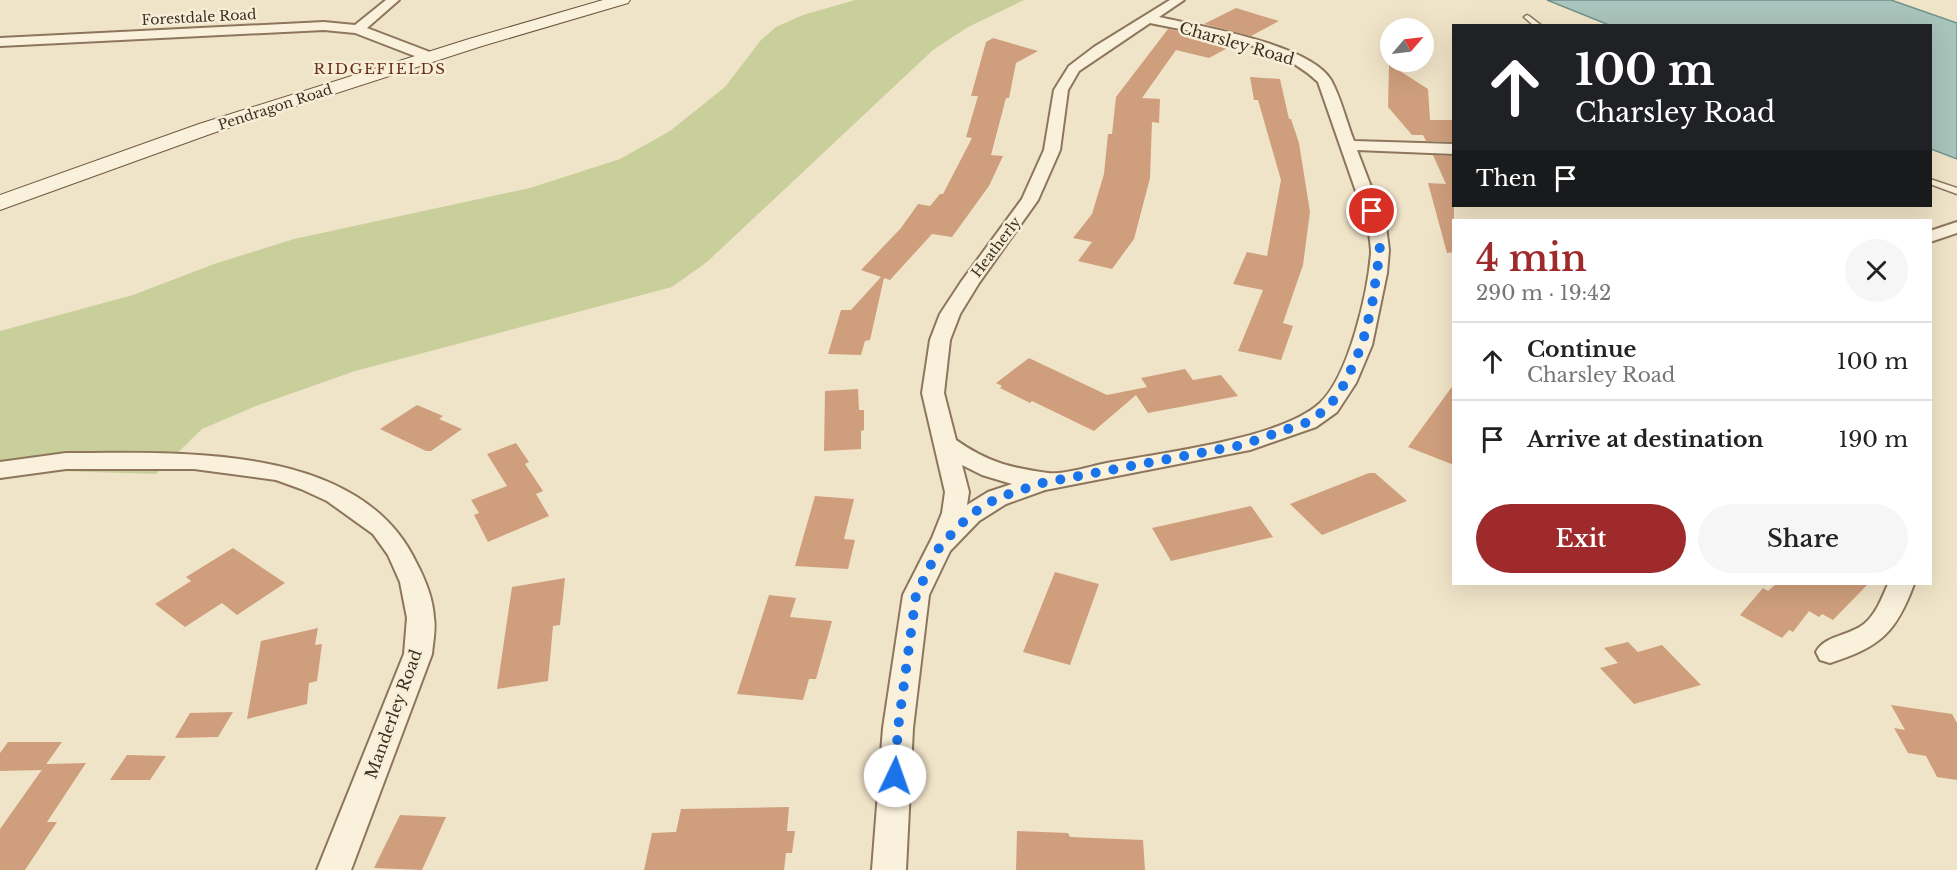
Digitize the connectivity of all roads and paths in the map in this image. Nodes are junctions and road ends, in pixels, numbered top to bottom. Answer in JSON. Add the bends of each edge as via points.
{"nodes":[{"id":1,"x":393,"y":0,"type":"edge"},
{"id":2,"x":622,"y":0,"type":"edge"},
{"id":3,"x":1178,"y":0,"type":"edge"},
{"id":4,"x":1527,"y":17,"type":"dead end"},
{"id":5,"x":1150,"y":19,"type":"junction"},
{"id":6,"x":1536,"y":24,"type":"edge"},
{"id":7,"x":357,"y":29,"type":"junction"},
{"id":8,"x":0,"y":42,"type":"edge"},
{"id":9,"x":430,"y":57,"type":"junction"},
{"id":10,"x":1349,"y":145,"type":"junction"},
{"id":11,"x":1452,"y":149,"type":"edge"},
{"id":12,"x":1932,"y":182,"type":"edge"},
{"id":13,"x":1957,"y":191,"type":"edge"},
{"id":14,"x":0,"y":202,"type":"edge"},
{"id":15,"x":1957,"y":227,"type":"edge"},
{"id":16,"x":1932,"y":236,"type":"edge"},
{"id":17,"x":945,"y":443,"type":"junction"},
{"id":18,"x":0,"y":470,"type":"edge"},
{"id":19,"x":1082,"y":476,"type":"junction"},
{"id":20,"x":940,"y":546,"type":"junction"},
{"id":21,"x":1901,"y":585,"type":"edge"},
{"id":22,"x":1830,"y":652,"type":"dead end"},
{"id":23,"x":334,"y":870,"type":"edge"},
{"id":24,"x":889,"y":870,"type":"edge"}],
"edges":[{"from":1,"to":7,"type":"street"},
{"from":2,"to":9,"type":"street","name":"Pendragon Road"},
{"from":3,"to":5,"type":"street","name":"Heatherly"},
{"from":4,"to":6,"type":"lane"},
{"from":5,"to":10,"type":"street","name":"Charsley Road","via":[[1270,49],[1312,67],[1324,80]]},
{"from":5,"to":17,"type":"street","name":"Heatherly","via":[[1083,61],[1068,79],[1061,90],[1052,150],[1035,191],[950,314],[940,340],[933,393]]},
{"from":7,"to":8,"type":"street","name":"Forestdale Road","via":[[294,27]]},
{"from":7,"to":9,"type":"street","name":"Forestdale Road"},
{"from":9,"to":14,"type":"street","name":"Pendragon Road","via":[[122,156]]},
{"from":10,"to":11,"type":"street"},
{"from":10,"to":19,"type":"street","name":"Charsley Road","via":[[1377,226],[1380,250],[1362,345],[1329,407],[1308,422],[1242,445]]},
{"from":12,"to":13,"type":"lane"},
{"from":15,"to":16,"type":"street"},
{"from":17,"to":19,"type":"street","via":[[962,456],[1005,475],[1027,480]]},
{"from":17,"to":20,"type":"street","name":"Heatherly","via":[[957,492],[954,513]]},
{"from":18,"to":23,"type":"street","name":"Manderley Road","via":[[66,461],[194,461],[240,466],[309,483],[335,495],[382,528],[413,582],[421,618],[418,654]]},
{"from":19,"to":20,"type":"street","name":"Heatherly","via":[[1042,483],[997,498],[970,515]]},
{"from":20,"to":24,"type":"street","name":"Heatherly","via":[[916,595],[898,728]]},
{"from":21,"to":22,"type":"street","via":[[1892,608],[1873,632]]}]}
